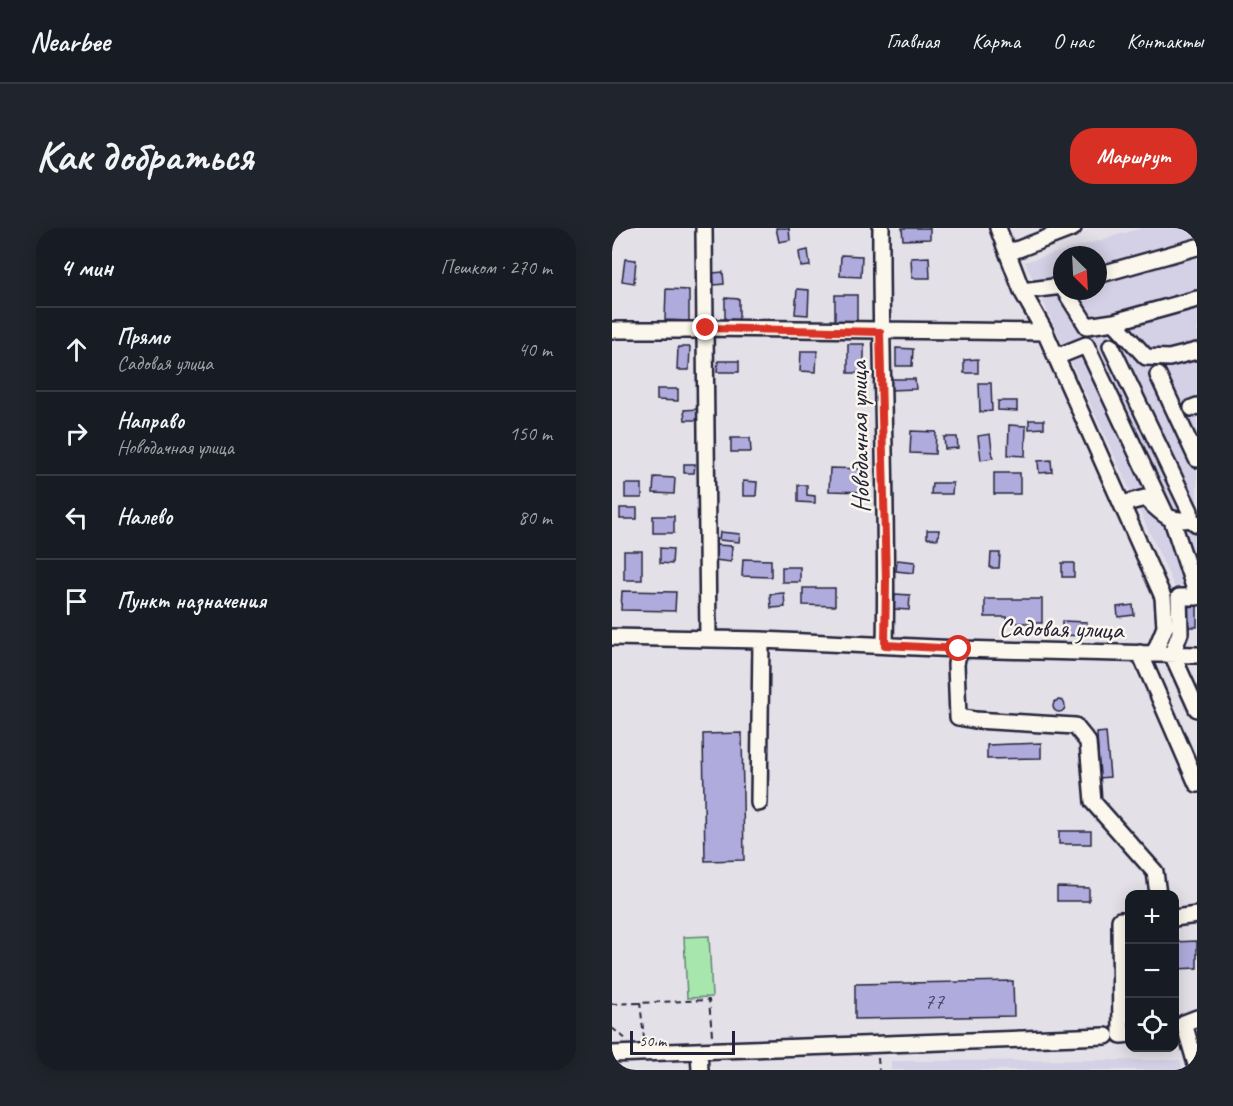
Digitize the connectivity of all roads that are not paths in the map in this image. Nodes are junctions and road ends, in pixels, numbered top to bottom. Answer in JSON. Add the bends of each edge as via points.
{"nodes":[{"id":1,"x":704,"y":228,"type":"edge"},
{"id":2,"x":881,"y":228,"type":"edge"},
{"id":3,"x":998,"y":228,"type":"edge"},
{"id":4,"x":1073,"y":228,"type":"edge"},
{"id":5,"x":1197,"y":247,"type":"edge"},
{"id":6,"x":1007,"y":250,"type":"junction"},
{"id":7,"x":1107,"y":272,"type":"edge"},
{"id":8,"x":1053,"y":287,"type":"edge"},
{"id":9,"x":1022,"y":291,"type":"junction"},
{"id":10,"x":1197,"y":299,"type":"edge"},
{"id":11,"x":1071,"y":300,"type":"edge"},
{"id":12,"x":1114,"y":322,"type":"junction"},
{"id":13,"x":706,"y":328,"type":"junction"},
{"id":14,"x":612,"y":330,"type":"edge"},
{"id":15,"x":880,"y":332,"type":"junction"},
{"id":16,"x":1045,"y":332,"type":"junction"},
{"id":17,"x":1112,"y":346,"type":"dead end"},
{"id":18,"x":1197,"y":351,"type":"edge"},
{"id":19,"x":1056,"y":357,"type":"junction"},
{"id":20,"x":1158,"y":375,"type":"dead end"},
{"id":21,"x":1197,"y":459,"type":"edge"},
{"id":22,"x":1122,"y":504,"type":"junction"},
{"id":23,"x":1168,"y":518,"type":"junction"},
{"id":24,"x":1194,"y":522,"type":"edge"},
{"id":25,"x":1197,"y":596,"type":"edge"},
{"id":26,"x":612,"y":637,"type":"edge"},
{"id":27,"x":708,"y":639,"type":"junction"},
{"id":28,"x":760,"y":640,"type":"junction"},
{"id":29,"x":885,"y":645,"type":"junction"},
{"id":30,"x":959,"y":649,"type":"junction"},
{"id":31,"x":1147,"y":654,"type":"junction"},
{"id":32,"x":1172,"y":654,"type":"junction"},
{"id":33,"x":1197,"y":655,"type":"edge"},
{"id":34,"x":1197,"y":709,"type":"edge"},
{"id":35,"x":1197,"y":784,"type":"edge"},
{"id":36,"x":759,"y":803,"type":"dead end"},
{"id":37,"x":1157,"y":890,"type":"edge"},
{"id":38,"x":1197,"y":915,"type":"edge"},
{"id":39,"x":1179,"y":917,"type":"edge"},
{"id":40,"x":1125,"y":920,"type":"edge"},
{"id":41,"x":1185,"y":1022,"type":"edge"},
{"id":42,"x":1125,"y":1035,"type":"edge"},
{"id":43,"x":1106,"y":1036,"type":"dead end"},
{"id":44,"x":706,"y":1051,"type":"junction"},
{"id":45,"x":612,"y":1054,"type":"edge"},
{"id":46,"x":1197,"y":1068,"type":"edge"},
{"id":47,"x":700,"y":1070,"type":"edge"}],
"edges":[{"from":1,"to":13,"type":"street"},
{"from":2,"to":15,"type":"street","name":"Новодачная улица"},
{"from":3,"to":6,"type":"street"},
{"from":4,"to":6,"type":"street"},
{"from":5,"to":7,"type":"street"},
{"from":6,"to":9,"type":"street"},
{"from":8,"to":9,"type":"street"},
{"from":9,"to":16,"type":"street"},
{"from":10,"to":12,"type":"street"},
{"from":11,"to":12,"type":"street","via":[[1087,326]]},
{"from":12,"to":18,"type":"street","via":[[1146,357],[1170,358]]},
{"from":13,"to":14,"type":"street"},
{"from":13,"to":15,"type":"street"},
{"from":13,"to":27,"type":"street"},
{"from":15,"to":16,"type":"street"},
{"from":15,"to":29,"type":"street","name":"Новодачная улица"},
{"from":16,"to":19,"type":"street"},
{"from":17,"to":24,"type":"street"},
{"from":19,"to":22,"type":"street"},
{"from":19,"to":23,"type":"street","via":[[1086,345]]},
{"from":20,"to":21,"type":"street"},
{"from":22,"to":23,"type":"street","via":[[1145,498]]},
{"from":22,"to":31,"type":"street","via":[[1163,597],[1165,627]]},
{"from":23,"to":24,"type":"street"},
{"from":23,"to":25,"type":"street"},
{"from":25,"to":32,"type":"street","via":[[1179,597],[1180,633]]},
{"from":26,"to":27,"type":"street","name":"Садовая улица"},
{"from":27,"to":28,"type":"street","name":"Садовая улица"},
{"from":28,"to":29,"type":"street","name":"Садовая улица"},
{"from":28,"to":36,"type":"street"},
{"from":29,"to":30,"type":"street","name":"Садовая улица"},
{"from":30,"to":31,"type":"street","name":"Садовая улица"},
{"from":30,"to":37,"type":"street","via":[[958,717],[1075,726],[1088,742],[1093,802],[1155,872]]},
{"from":31,"to":32,"type":"street","name":"Садовая улица"},
{"from":31,"to":35,"type":"street"},
{"from":32,"to":33,"type":"street","name":"Садовая улица"},
{"from":32,"to":34,"type":"street"},
{"from":38,"to":39,"type":"street"},
{"from":40,"to":42,"type":"street","via":[[1120,920],[1121,1035]]},
{"from":41,"to":46,"type":"street"},
{"from":43,"to":44,"type":"street"},
{"from":44,"to":45,"type":"street"},
{"from":44,"to":47,"type":"street"}]}
